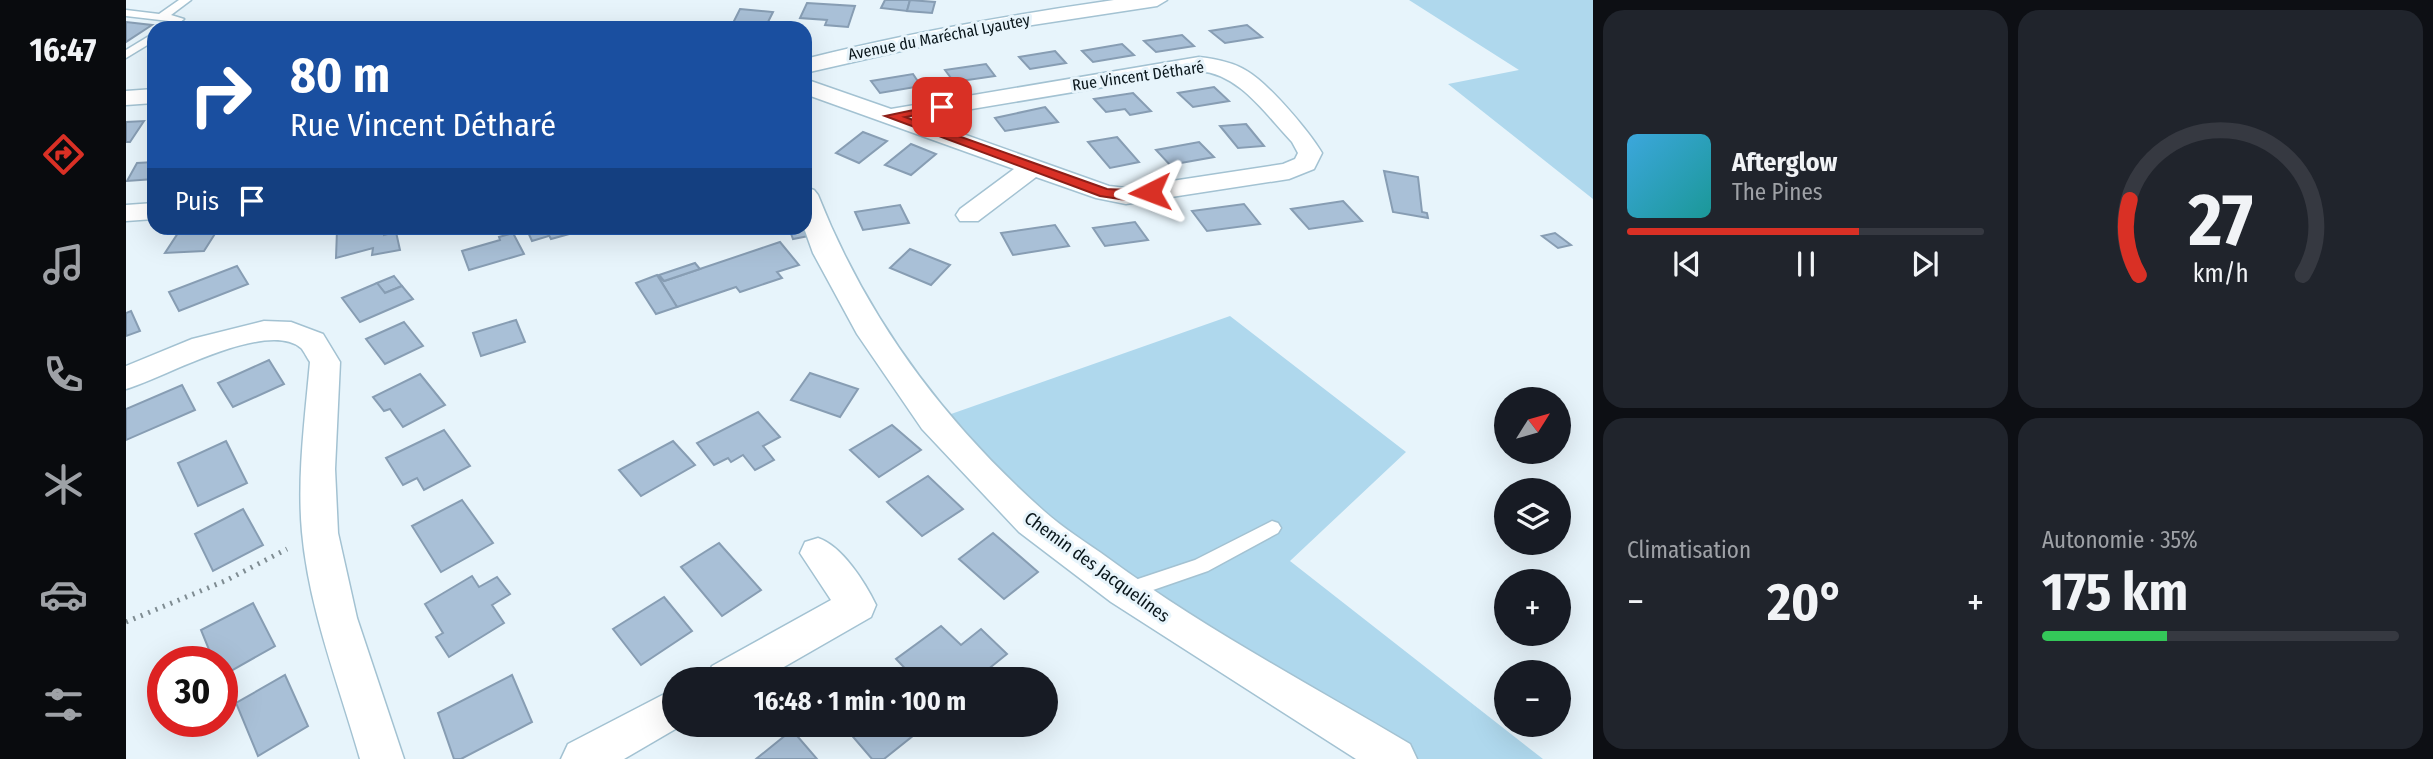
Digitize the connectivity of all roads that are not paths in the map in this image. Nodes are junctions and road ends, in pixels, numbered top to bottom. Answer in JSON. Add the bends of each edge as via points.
{"nodes":[{"id":1,"x":186,"y":0,"type":"edge"},
{"id":2,"x":1157,"y":0,"type":"edge"},
{"id":3,"x":126,"y":13,"type":"edge"},
{"id":4,"x":161,"y":17,"type":"junction"},
{"id":5,"x":176,"y":21,"type":"edge"},
{"id":6,"x":147,"y":41,"type":"edge"},
{"id":7,"x":126,"y":55,"type":"edge"},
{"id":8,"x":812,"y":64,"type":"edge"},
{"id":9,"x":812,"y":88,"type":"edge"},
{"id":10,"x":147,"y":96,"type":"edge"},
{"id":11,"x":126,"y":98,"type":"edge"},
{"id":12,"x":891,"y":116,"type":"junction"},
{"id":13,"x":1033,"y":167,"type":"junction"},
{"id":14,"x":147,"y":212,"type":"edge"},
{"id":15,"x":812,"y":213,"type":"edge"},
{"id":16,"x":126,"y":214,"type":"edge"},
{"id":17,"x":969,"y":215,"type":"dead end"},
{"id":18,"x":126,"y":377,"type":"edge"},
{"id":19,"x":1272,"y":528,"type":"dead end"},
{"id":20,"x":818,"y":553,"type":"dead end"},
{"id":21,"x":1124,"y":591,"type":"junction"},
{"id":22,"x":747,"y":667,"type":"edge"},
{"id":23,"x":662,"y":715,"type":"edge"},
{"id":24,"x":382,"y":759,"type":"edge"},
{"id":25,"x":583,"y":759,"type":"edge"},
{"id":26,"x":1395,"y":759,"type":"edge"}],
"edges":[{"from":1,"to":4,"type":"lane"},
{"from":2,"to":8,"type":"street","name":"Avenue du Maréchal Lyautey","via":[[992,25]]},
{"from":3,"to":4,"type":"lane"},
{"from":4,"to":5,"type":"lane","via":[[179,19]]},
{"from":6,"to":7,"type":"lane"},
{"from":9,"to":12,"type":"street","name":"Rue Vincent Détharé"},
{"from":10,"to":11,"type":"street"},
{"from":12,"to":13,"type":"street","name":"Rue Vincent Détharé"},
{"from":12,"to":13,"type":"street","name":"Rue Vincent Détharé","via":[[1211,65],[1244,79],[1310,153],[1305,164],[1289,171],[1126,196]]},
{"from":13,"to":17,"type":"street"},
{"from":14,"to":16,"type":"street"},
{"from":15,"to":21,"type":"street","name":"Chemin des Jacquelines","via":[[827,253],[868,327],[934,420],[1032,522]]},
{"from":18,"to":24,"type":"street","via":[[239,335],[285,330],[308,337],[321,348],[325,362],[317,503],[320,535]]},
{"from":19,"to":21,"type":"lane","via":[[1210,564]]},
{"from":20,"to":22,"type":"street","via":[[857,605]]},
{"from":21,"to":26,"type":"street","name":"Chemin des Jacquelines"},
{"from":23,"to":25,"type":"street"}]}
